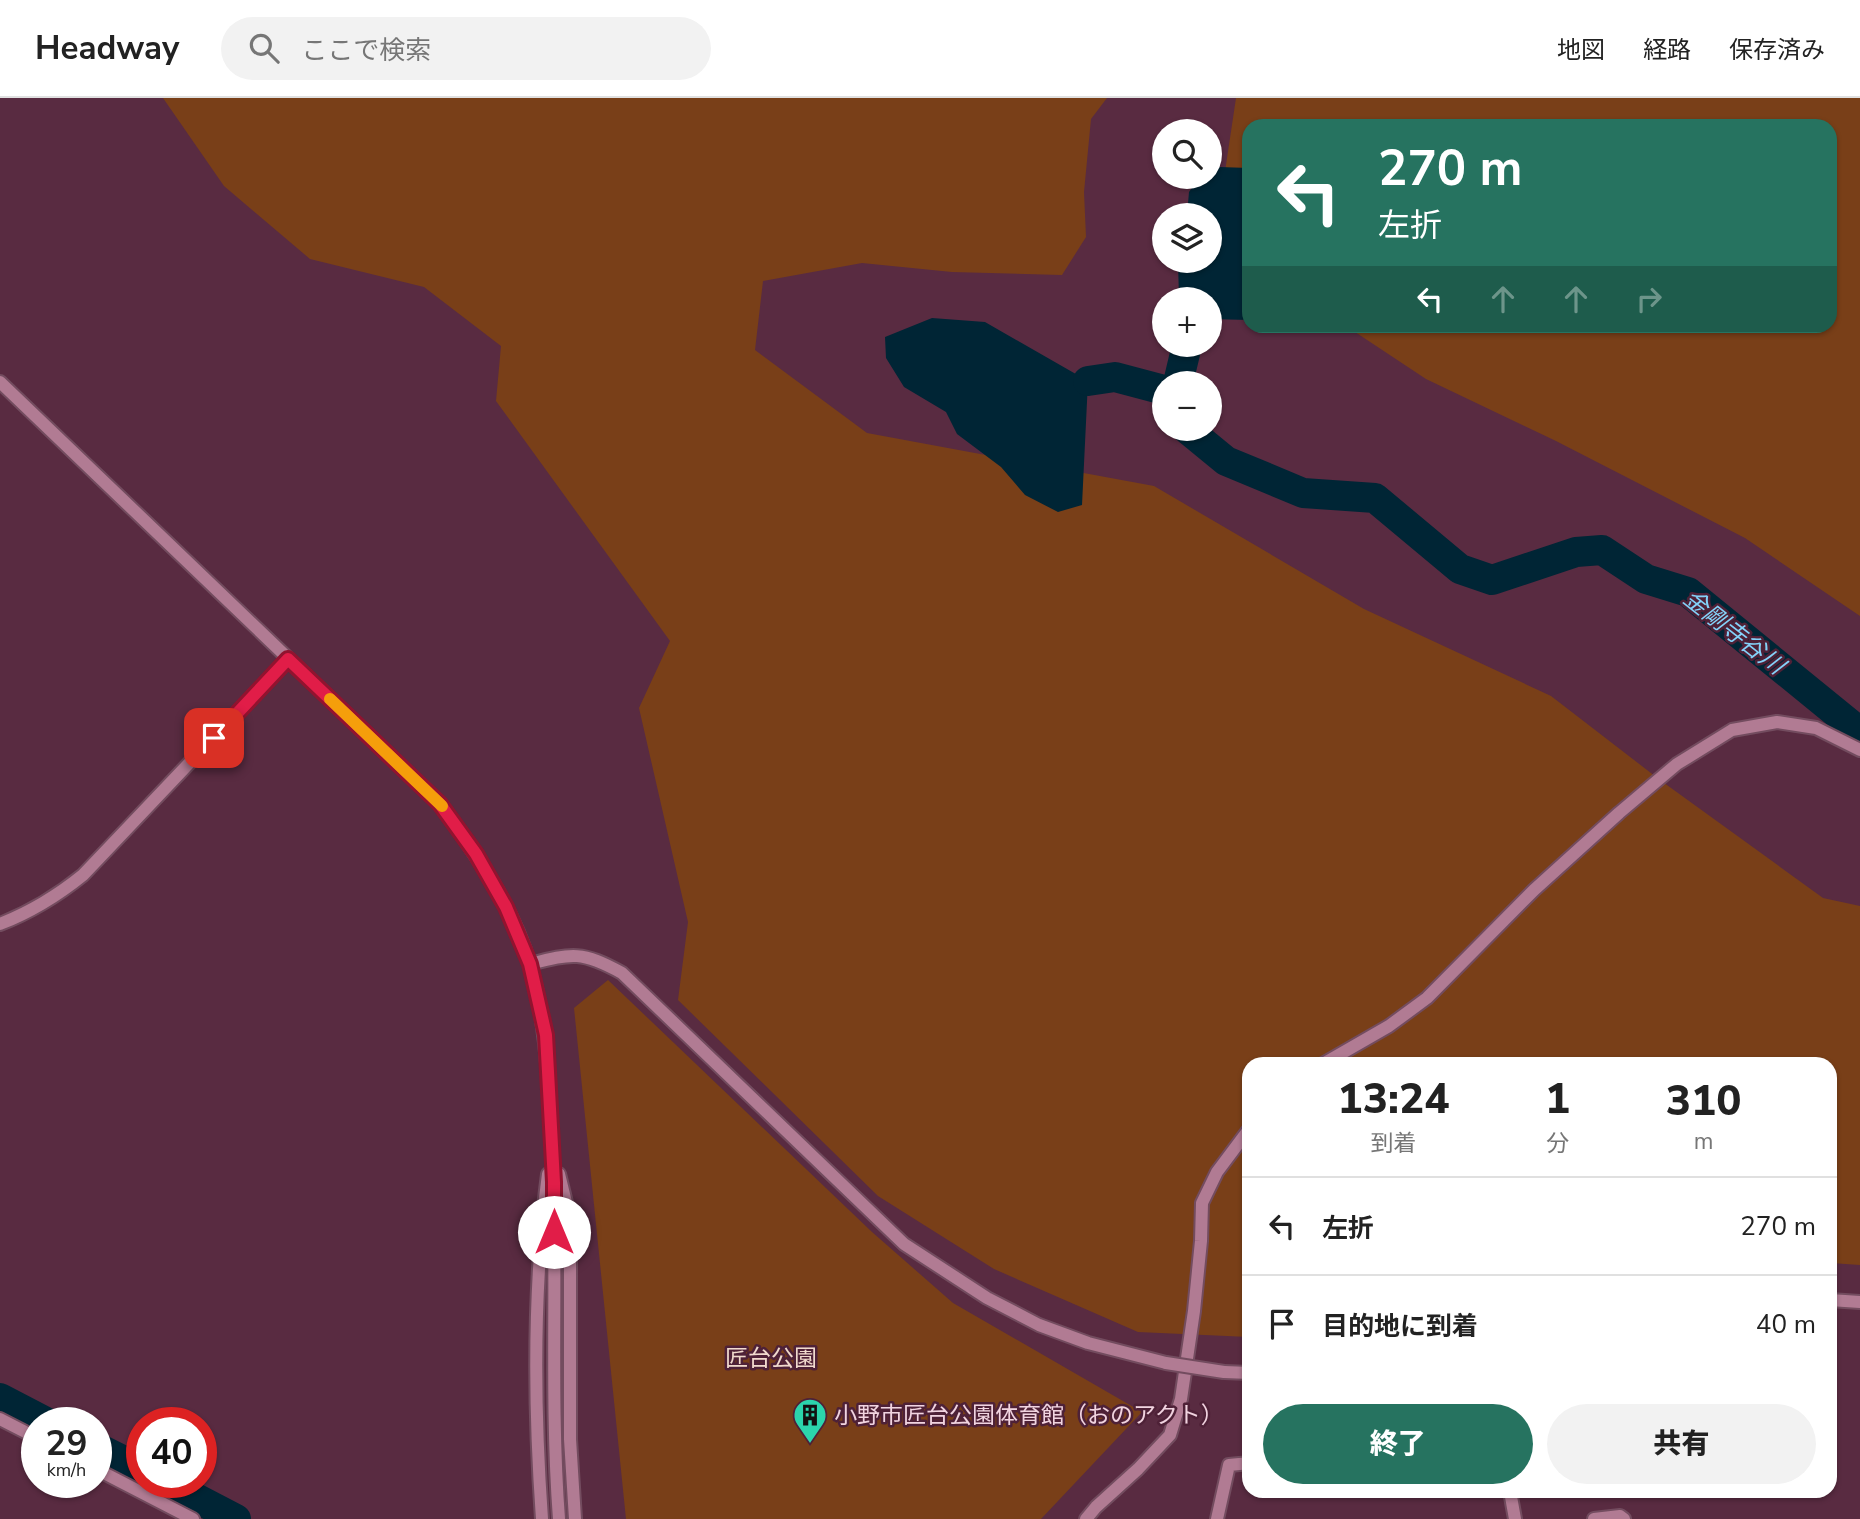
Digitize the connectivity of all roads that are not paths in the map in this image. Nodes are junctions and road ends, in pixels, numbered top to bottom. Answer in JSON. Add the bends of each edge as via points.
{"nodes":[{"id":1,"x":0,"y":382,"type":"edge"},
{"id":2,"x":288,"y":659,"type":"junction"},
{"id":3,"x":1860,"y":750,"type":"edge"},
{"id":4,"x":0,"y":924,"type":"edge"},
{"id":5,"x":530,"y":964,"type":"junction"},
{"id":6,"x":1335,"y":1057,"type":"edge"},
{"id":7,"x":1242,"y":1139,"type":"edge"},
{"id":8,"x":552,"y":1143,"type":"junction"},
{"id":9,"x":1837,"y":1300,"type":"edge"},
{"id":10,"x":1860,"y":1302,"type":"edge"},
{"id":11,"x":1242,"y":1373,"type":"edge"},
{"id":12,"x":0,"y":1419,"type":"edge"},
{"id":13,"x":21,"y":1430,"type":"edge"},
{"id":14,"x":1242,"y":1464,"type":"edge"},
{"id":15,"x":112,"y":1477,"type":"edge"},
{"id":16,"x":1511,"y":1498,"type":"edge"},
{"id":17,"x":193,"y":1519,"type":"edge"},
{"id":18,"x":542,"y":1519,"type":"edge"},
{"id":19,"x":559,"y":1519,"type":"edge"},
{"id":20,"x":575,"y":1519,"type":"edge"},
{"id":21,"x":1086,"y":1519,"type":"edge"},
{"id":22,"x":1217,"y":1519,"type":"edge"},
{"id":23,"x":1515,"y":1519,"type":"edge"},
{"id":24,"x":1594,"y":1519,"type":"edge"},
{"id":25,"x":1624,"y":1519,"type":"edge"}],
"edges":[{"from":1,"to":2,"type":"street"},
{"from":2,"to":4,"type":"street","via":[[83,875],[57,897]]},
{"from":2,"to":5,"type":"street","via":[[440,804],[506,907]]},
{"from":3,"to":6,"type":"street","via":[[1816,728],[1777,722],[1732,730],[1677,764],[1619,813],[1534,890],[1427,999]]},
{"from":5,"to":8,"type":"street","via":[[546,1035]]},
{"from":5,"to":11,"type":"street","bridge":true,"via":[[564,955],[593,957],[622,973],[904,1244],[986,1298],[1088,1343],[1166,1363]]},
{"from":7,"to":21,"type":"street","via":[[1217,1172],[1202,1203],[1195,1311],[1181,1399],[1170,1435]]},
{"from":8,"to":18,"type":"street","via":[[541,1222],[537,1364]]},
{"from":8,"to":19,"type":"street","via":[[554,1450]]},
{"from":8,"to":20,"type":"street","via":[[570,1219],[570,1439]]},
{"from":9,"to":10,"type":"street"},
{"from":12,"to":13,"type":"street"},
{"from":14,"to":22,"type":"street","via":[[1229,1465]]},
{"from":15,"to":17,"type":"street"},
{"from":16,"to":23,"type":"street"},
{"from":24,"to":25,"type":"street"}]}
